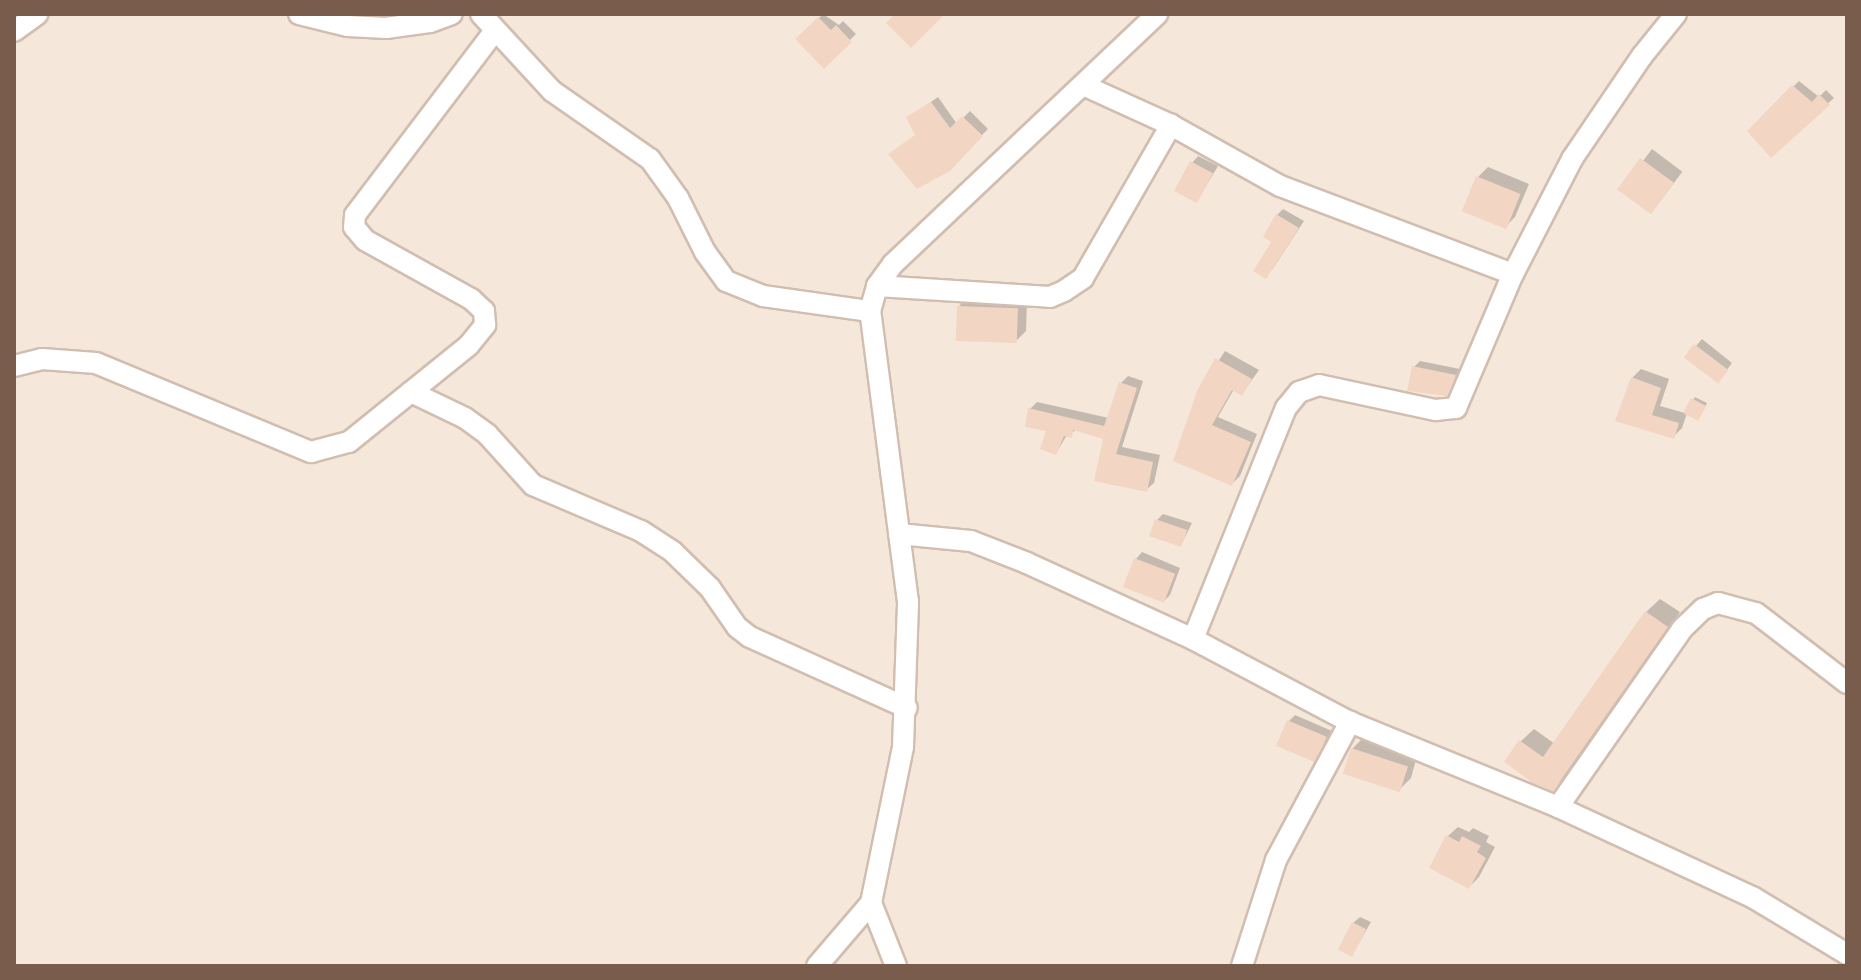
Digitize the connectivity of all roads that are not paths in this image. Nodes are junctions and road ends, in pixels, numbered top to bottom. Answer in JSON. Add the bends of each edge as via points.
{"nodes":[{"id":1,"x":37,"y":14,"type":"edge"},
{"id":2,"x":299,"y":14,"type":"edge"},
{"id":3,"x":452,"y":14,"type":"edge"},
{"id":4,"x":481,"y":14,"type":"edge"},
{"id":5,"x":1157,"y":14,"type":"edge"},
{"id":6,"x":1676,"y":14,"type":"edge"},
{"id":7,"x":14,"y":31,"type":"edge"},
{"id":8,"x":494,"y":32,"type":"junction"},
{"id":9,"x":1083,"y":85,"type":"junction"},
{"id":10,"x":1171,"y":125,"type":"junction"},
{"id":11,"x":1513,"y":274,"type":"junction"},
{"id":12,"x":877,"y":286,"type":"junction"},
{"id":13,"x":870,"y":311,"type":"junction"},
{"id":14,"x":14,"y":366,"type":"edge"},
{"id":15,"x":411,"y":392,"type":"junction"},
{"id":16,"x":899,"y":534,"type":"junction"},
{"id":17,"x":1193,"y":639,"type":"junction"},
{"id":18,"x":1847,"y":683,"type":"edge"},
{"id":19,"x":907,"y":708,"type":"junction"},
{"id":20,"x":1350,"y":722,"type":"junction"},
{"id":21,"x":1558,"y":807,"type":"junction"},
{"id":22,"x":871,"y":903,"type":"junction"},
{"id":23,"x":1847,"y":954,"type":"edge"},
{"id":24,"x":817,"y":966,"type":"edge"},
{"id":25,"x":896,"y":966,"type":"edge"},
{"id":26,"x":1242,"y":966,"type":"edge"}],
"edges":[{"from":1,"to":7,"type":"street"},
{"from":2,"to":3,"type":"street","via":[[348,26],[386,28]]},
{"from":4,"to":8,"type":"street"},
{"from":5,"to":9,"type":"street"},
{"from":6,"to":11,"type":"street","via":[[1572,159]]},
{"from":8,"to":13,"type":"street","via":[[552,91],[650,159],[726,281],[763,296]]},
{"from":8,"to":15,"type":"street","via":[[355,215],[354,227],[365,240],[484,311],[485,325],[469,345]]},
{"from":9,"to":10,"type":"street"},
{"from":9,"to":12,"type":"street","via":[[893,264]]},
{"from":10,"to":11,"type":"street","via":[[1280,186]]},
{"from":10,"to":12,"type":"street","via":[[1083,278],[1064,291],[1050,297]]},
{"from":11,"to":17,"type":"street","via":[[1456,408],[1436,410],[1319,385],[1299,392],[1286,408]]},
{"from":12,"to":13,"type":"street"},
{"from":13,"to":16,"type":"street"},
{"from":14,"to":15,"type":"street","via":[[42,359],[96,363],[311,452],[349,442]]},
{"from":15,"to":19,"type":"street","via":[[487,434],[533,485],[641,531],[673,552],[750,637]]},
{"from":16,"to":17,"type":"street","via":[[971,541]]},
{"from":16,"to":19,"type":"street","via":[[908,602]]},
{"from":17,"to":20,"type":"street"},
{"from":18,"to":21,"type":"street","via":[[1756,613],[1718,603],[1710,606],[1682,629]]},
{"from":19,"to":22,"type":"street"},
{"from":20,"to":21,"type":"street"},
{"from":20,"to":26,"type":"street","via":[[1276,860]]},
{"from":21,"to":23,"type":"street","via":[[1754,898]]},
{"from":22,"to":24,"type":"street"},
{"from":22,"to":25,"type":"street"}]}
